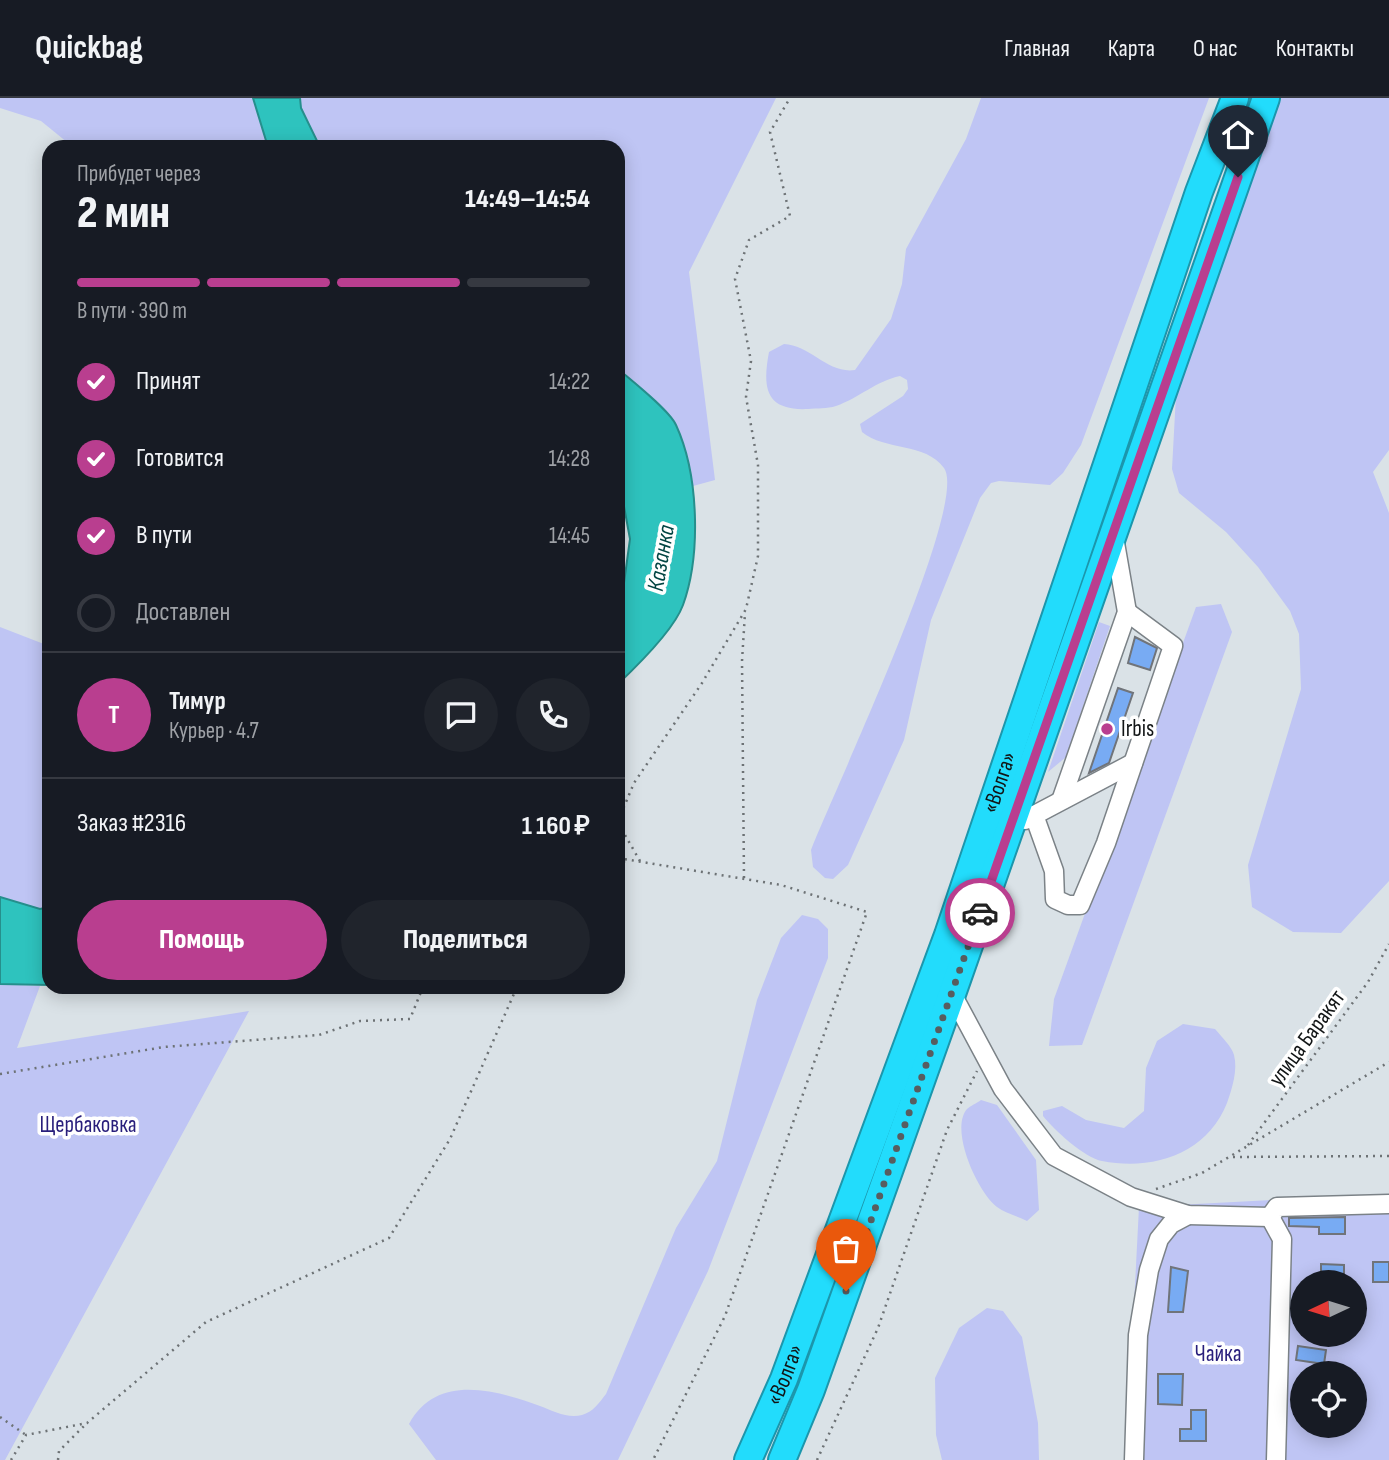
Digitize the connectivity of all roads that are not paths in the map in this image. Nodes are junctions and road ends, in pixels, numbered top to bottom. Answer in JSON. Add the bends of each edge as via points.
{"nodes":[{"id":1,"x":1235,"y":98,"type":"edge"},
{"id":2,"x":1266,"y":98,"type":"edge"},
{"id":3,"x":1113,"y":532,"type":"junction"},
{"id":4,"x":1127,"y":612,"type":"junction"},
{"id":5,"x":1133,"y":763,"type":"junction"},
{"id":6,"x":1062,"y":798,"type":"junction"},
{"id":7,"x":1034,"y":815,"type":"junction"},
{"id":8,"x":1009,"y":830,"type":"junction"},
{"id":9,"x":952,"y":994,"type":"junction"},
{"id":10,"x":1389,"y":1204,"type":"edge"},
{"id":11,"x":1188,"y":1215,"type":"junction"},
{"id":12,"x":1270,"y":1217,"type":"junction"},
{"id":13,"x":748,"y":1460,"type":"edge"},
{"id":14,"x":782,"y":1460,"type":"edge"},
{"id":15,"x":1133,"y":1460,"type":"edge"},
{"id":16,"x":1276,"y":1460,"type":"edge"}],
"edges":[{"from":1,"to":13,"type":"highway","name":"«Волга»","via":[[1199,192],[948,935],[784,1379]]},
{"from":2,"to":3,"type":"highway","name":"«Волга»"},
{"from":3,"to":4,"type":"lane"},
{"from":3,"to":8,"type":"highway","name":"«Волга»"},
{"from":4,"to":5,"type":"lane","via":[[1173,646]]},
{"from":4,"to":6,"type":"lane"},
{"from":5,"to":6,"type":"lane"},
{"from":5,"to":7,"type":"lane","via":[[1080,905],[1055,899],[1054,871]]},
{"from":6,"to":7,"type":"lane"},
{"from":7,"to":8,"type":"lane"},
{"from":8,"to":9,"type":"highway","name":"«Волга»"},
{"from":9,"to":11,"type":"lane","via":[[1003,1089],[1054,1156],[1131,1197]]},
{"from":9,"to":14,"type":"highway","name":"«Волга»"},
{"from":10,"to":12,"type":"lane","via":[[1277,1207]]},
{"from":11,"to":12,"type":"lane"},
{"from":11,"to":15,"type":"lane","via":[[1171,1224],[1159,1239],[1149,1270],[1138,1335]]},
{"from":12,"to":16,"type":"lane","via":[[1282,1238]]}]}
